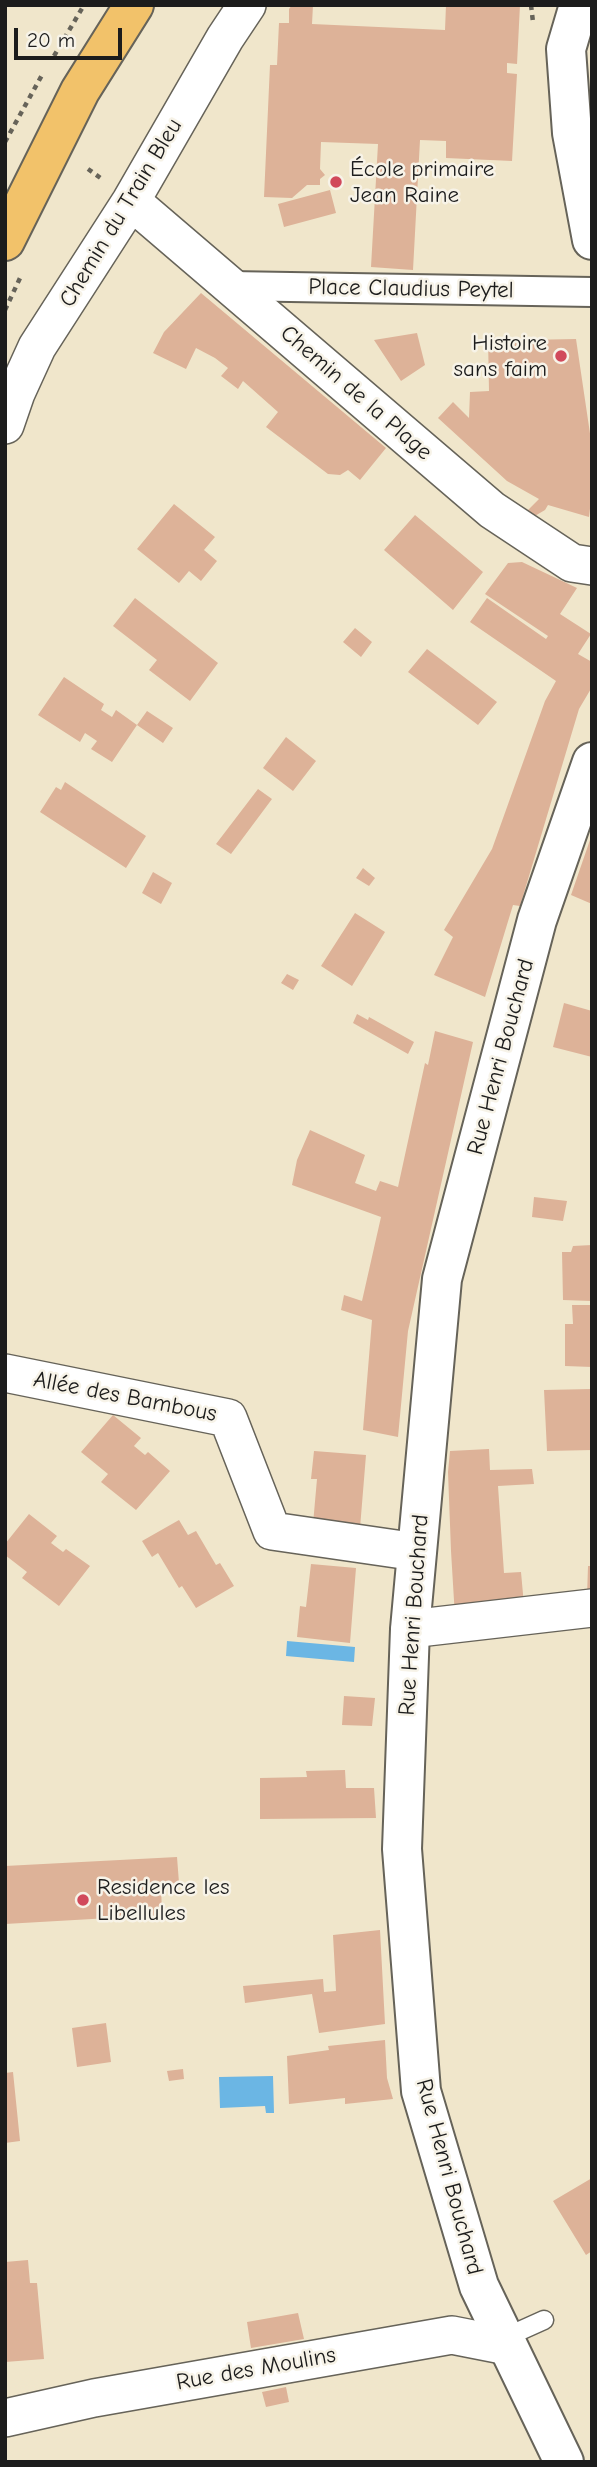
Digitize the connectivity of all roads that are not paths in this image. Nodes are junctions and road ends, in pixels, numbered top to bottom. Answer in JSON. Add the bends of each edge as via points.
{"nodes":[{"id":1,"x":134,"y":5,"type":"edge"},
{"id":2,"x":247,"y":5,"type":"edge"},
{"id":3,"x":579,"y":5,"type":"edge"},
{"id":4,"x":582,"y":138,"type":"edge"},
{"id":5,"x":131,"y":201,"type":"junction"},
{"id":6,"x":5,"y":240,"type":"edge"},
{"id":7,"x":592,"y":240,"type":"edge"},
{"id":8,"x":230,"y":286,"type":"junction"},
{"id":9,"x":592,"y":292,"type":"edge"},
{"id":10,"x":5,"y":425,"type":"edge"},
{"id":11,"x":592,"y":566,"type":"edge"},
{"id":12,"x":592,"y":762,"type":"edge"},
{"id":13,"x":5,"y":1373,"type":"edge"},
{"id":14,"x":418,"y":1552,"type":"junction"},
{"id":15,"x":592,"y":1608,"type":"edge"},
{"id":16,"x":410,"y":1629,"type":"junction"},
{"id":17,"x":544,"y":2320,"type":"dead end"},
{"id":18,"x":506,"y":2342,"type":"junction"},
{"id":19,"x":5,"y":2418,"type":"edge"},
{"id":20,"x":564,"y":2462,"type":"edge"}],
"edges":[{"from":1,"to":6,"type":"main road","via":[[80,91]]},
{"from":2,"to":5,"type":"street","name":"Chemin du Train Bleu"},
{"from":3,"to":4,"type":"street","via":[[566,49]]},
{"from":4,"to":7,"type":"street"},
{"from":5,"to":8,"type":"street","name":"Chemin de la Plage"},
{"from":5,"to":10,"type":"street","name":"Chemin du Train Bleu","via":[[37,348]]},
{"from":8,"to":9,"type":"street","name":"Place Claudius Peytel"},
{"from":8,"to":11,"type":"street","name":"Chemin de la Plage","via":[[492,510],[572,563]]},
{"from":12,"to":14,"type":"street","name":"Rue Henri Bouchard","via":[[537,920],[442,1279]]},
{"from":13,"to":14,"type":"street","name":"Allée des Bambous","via":[[229,1418],[272,1531]]},
{"from":14,"to":16,"type":"street","name":"Rue Henri Bouchard"},
{"from":15,"to":16,"type":"street"},
{"from":16,"to":18,"type":"street","name":"Rue Henri Bouchard","via":[[402,1849],[421,2091],[479,2286]]},
{"from":17,"to":18,"type":"lane"},
{"from":18,"to":19,"type":"street","name":"Rue des Moulins","via":[[452,2335]]},
{"from":18,"to":20,"type":"street","name":"Rue Henri Bouchard"}]}
